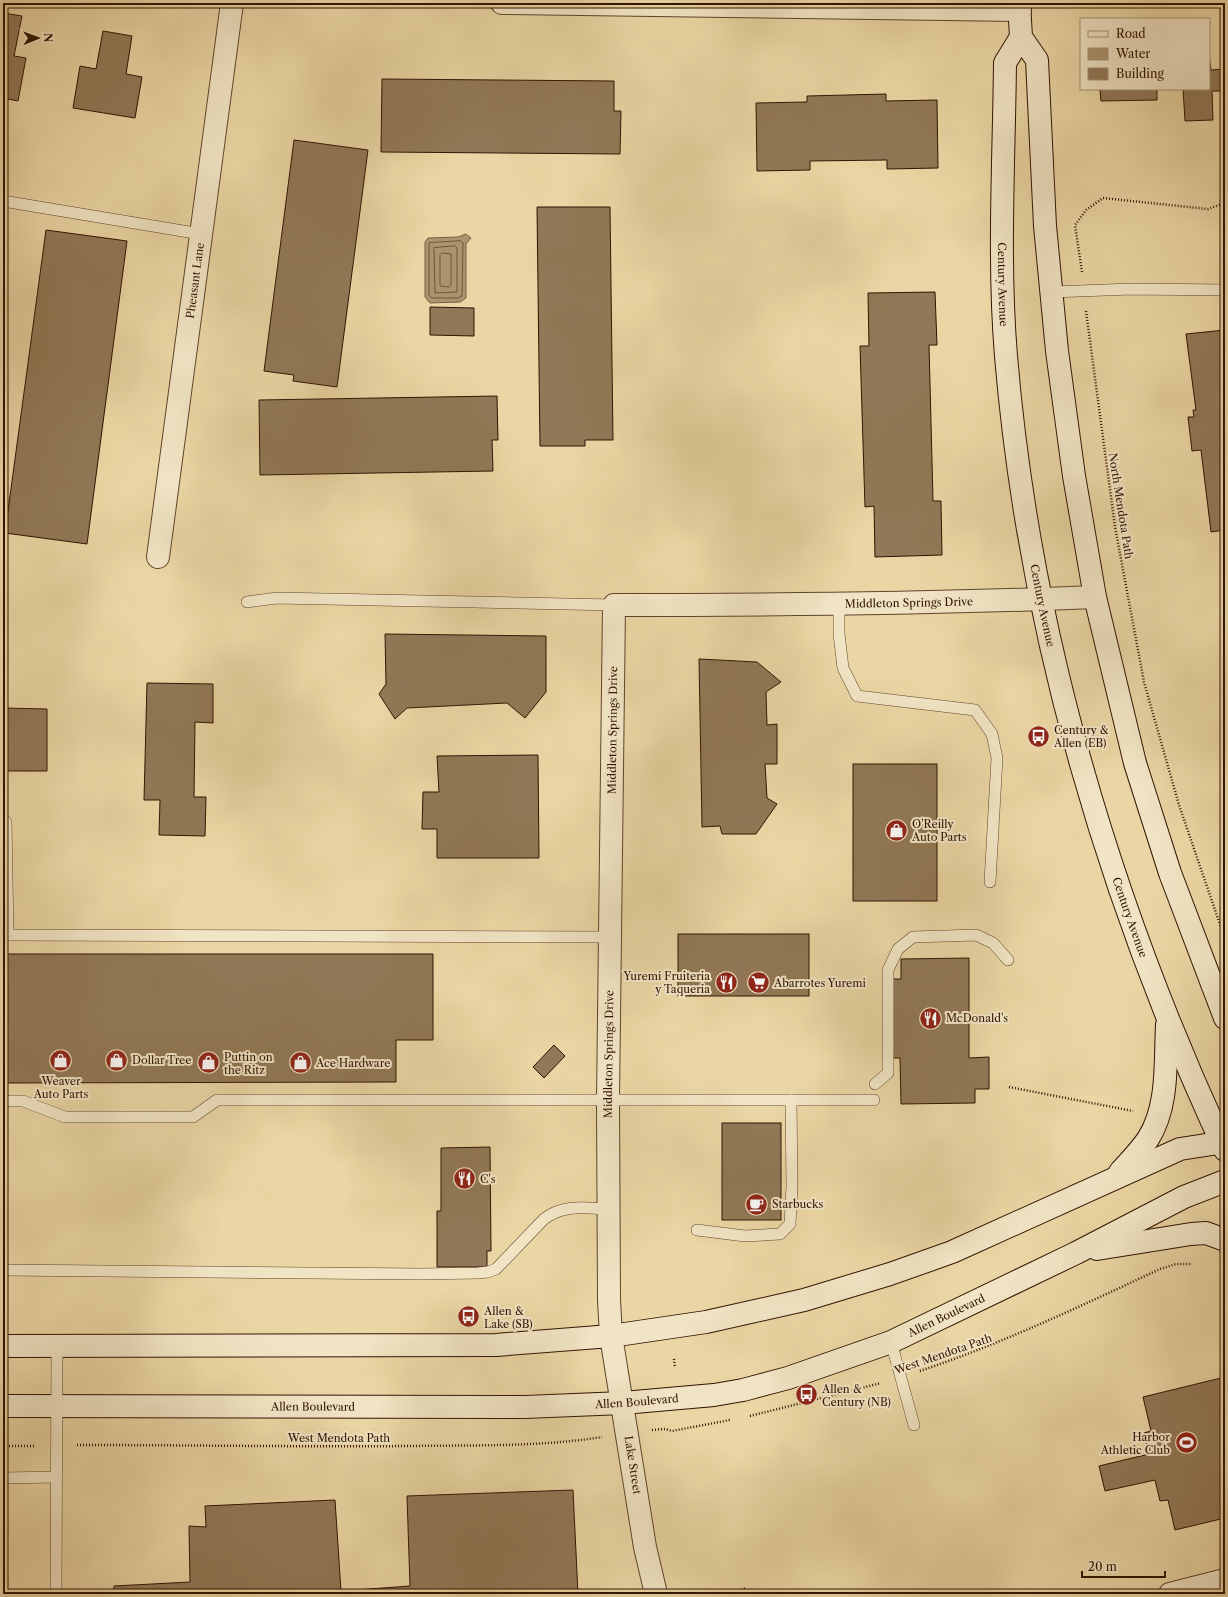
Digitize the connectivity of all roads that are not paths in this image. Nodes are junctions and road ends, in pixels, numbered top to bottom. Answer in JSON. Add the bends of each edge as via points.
{"nodes":[{"id":1,"x":232,"y":3,"type":"edge"},
{"id":2,"x":502,"y":3,"type":"edge"},
{"id":3,"x":744,"y":4,"type":"edge"},
{"id":4,"x":900,"y":6,"type":"edge"},
{"id":5,"x":1019,"y":6,"type":"edge"},
{"id":6,"x":1021,"y":37,"type":"junction"},
{"id":7,"x":3,"y":201,"type":"edge"},
{"id":8,"x":201,"y":234,"type":"junction"},
{"id":9,"x":1225,"y":290,"type":"edge"},
{"id":10,"x":1052,"y":292,"type":"junction"},
{"id":11,"x":158,"y":557,"type":"dead end"},
{"id":12,"x":1095,"y":597,"type":"junction"},
{"id":13,"x":1041,"y":599,"type":"junction"},
{"id":14,"x":247,"y":602,"type":"dead end"},
{"id":15,"x":839,"y":604,"type":"junction"},
{"id":16,"x":614,"y":605,"type":"junction"},
{"id":17,"x":3,"y":822,"type":"edge"},
{"id":18,"x":990,"y":882,"type":"dead end"},
{"id":19,"x":6,"y":935,"type":"edge"},
{"id":20,"x":611,"y":936,"type":"junction"},
{"id":21,"x":1008,"y":960,"type":"dead end"},
{"id":22,"x":1167,"y":1018,"type":"junction"},
{"id":23,"x":1225,"y":1018,"type":"edge"},
{"id":24,"x":875,"y":1084,"type":"dead end"},
{"id":25,"x":608,"y":1100,"type":"junction"},
{"id":26,"x":791,"y":1100,"type":"junction"},
{"id":27,"x":874,"y":1100,"type":"dead end"},
{"id":28,"x":3,"y":1101,"type":"edge"},
{"id":29,"x":1224,"y":1144,"type":"edge"},
{"id":30,"x":1112,"y":1180,"type":"junction"},
{"id":31,"x":1225,"y":1180,"type":"edge"},
{"id":32,"x":608,"y":1209,"type":"junction"},
{"id":33,"x":697,"y":1230,"type":"dead end"},
{"id":34,"x":1225,"y":1240,"type":"edge"},
{"id":35,"x":1076,"y":1252,"type":"junction"},
{"id":36,"x":3,"y":1270,"type":"edge"},
{"id":37,"x":612,"y":1336,"type":"junction"},
{"id":38,"x":891,"y":1342,"type":"junction"},
{"id":39,"x":3,"y":1346,"type":"edge"},
{"id":40,"x":57,"y":1346,"type":"junction"},
{"id":41,"x":623,"y":1402,"type":"junction"},
{"id":42,"x":3,"y":1406,"type":"edge"},
{"id":43,"x":56,"y":1406,"type":"junction"},
{"id":44,"x":914,"y":1424,"type":"dead end"},
{"id":45,"x":56,"y":1477,"type":"junction"},
{"id":46,"x":3,"y":1478,"type":"edge"},
{"id":47,"x":1225,"y":1580,"type":"edge"},
{"id":48,"x":56,"y":1594,"type":"edge"},
{"id":49,"x":656,"y":1594,"type":"edge"},
{"id":50,"x":1170,"y":1594,"type":"edge"}],
"edges":[{"from":1,"to":8,"type":"main road","name":"Pheasant Lane"},
{"from":2,"to":3,"type":"main road"},
{"from":3,"to":4,"type":"main road"},
{"from":4,"to":5,"type":"main road"},
{"from":5,"to":6,"type":"main road"},
{"from":6,"to":10,"type":"main road","via":[[1037,60]]},
{"from":6,"to":13,"type":"main road","name":"Century Avenue","via":[[1005,63],[1002,261],[1006,354],[1014,437]]},
{"from":7,"to":8,"type":"lane"},
{"from":8,"to":11,"type":"main road","name":"Pheasant Lane"},
{"from":9,"to":10,"type":"lane","via":[[1132,289]]},
{"from":10,"to":12,"type":"main road","via":[[1057,351],[1074,476]]},
{"from":12,"to":13,"type":"main road","name":"Middleton Springs Drive"},
{"from":12,"to":23,"type":"main road","via":[[1135,763],[1170,873]]},
{"from":13,"to":15,"type":"main road","name":"Middleton Springs Drive"},
{"from":13,"to":22,"type":"main road","name":"Century Avenue","via":[[1074,737],[1098,822],[1132,926]]},
{"from":14,"to":16,"type":"lane","via":[[277,598]]},
{"from":15,"to":16,"type":"main road","name":"Middleton Springs Drive"},
{"from":15,"to":18,"type":"lane","via":[[843,668],[857,696],[974,710],[992,734],[997,758]]},
{"from":16,"to":20,"type":"main road","name":"Middleton Springs Drive"},
{"from":17,"to":19,"type":"lane","via":[[6,822]]},
{"from":19,"to":20,"type":"lane"},
{"from":20,"to":25,"type":"main road","name":"Middleton Springs Drive"},
{"from":21,"to":24,"type":"lane","via":[[993,943],[976,935],[913,937],[898,950],[888,970],[888,1073]]},
{"from":22,"to":29,"type":"main road","name":"Century Avenue","via":[[1202,1102]]},
{"from":22,"to":30,"type":"main road","via":[[1162,1106],[1149,1138]]},
{"from":25,"to":26,"type":"lane"},
{"from":25,"to":28,"type":"lane","via":[[217,1100],[193,1117],[65,1117],[23,1101]]},
{"from":25,"to":32,"type":"main road","name":"Middleton Springs Drive"},
{"from":26,"to":27,"type":"lane"},
{"from":26,"to":33,"type":"lane","via":[[790,1224],[780,1234],[746,1236]]},
{"from":29,"to":30,"type":"main road","via":[[1180,1149]]},
{"from":30,"to":37,"type":"main road","via":[[952,1252],[848,1288],[706,1322]]},
{"from":31,"to":35,"type":"main road","name":"Allen Boulevard","via":[[1184,1197]]},
{"from":32,"to":36,"type":"lane","via":[[567,1208],[552,1213],[501,1265],[488,1272],[421,1274]]},
{"from":32,"to":37,"type":"main road","name":"Middleton Springs Drive"},
{"from":34,"to":35,"type":"main road","via":[[1206,1233],[1191,1234]]},
{"from":35,"to":38,"type":"main road","name":"Allen Boulevard"},
{"from":37,"to":40,"type":"main road","via":[[496,1345]]},
{"from":37,"to":41,"type":"main road","name":"Lake Street"},
{"from":38,"to":41,"type":"main road","name":"Allen Boulevard","via":[[788,1378],[743,1390]]},
{"from":38,"to":44,"type":"lane"},
{"from":39,"to":40,"type":"main road"},
{"from":40,"to":43,"type":"lane"},
{"from":41,"to":43,"type":"main road","name":"Allen Boulevard","via":[[525,1407]]},
{"from":41,"to":49,"type":"main road","name":"Lake Street","via":[[645,1547]]},
{"from":42,"to":43,"type":"main road","name":"Allen Boulevard"},
{"from":43,"to":45,"type":"lane"},
{"from":45,"to":46,"type":"lane"},
{"from":45,"to":48,"type":"lane"},
{"from":47,"to":50,"type":"main road"}]}
